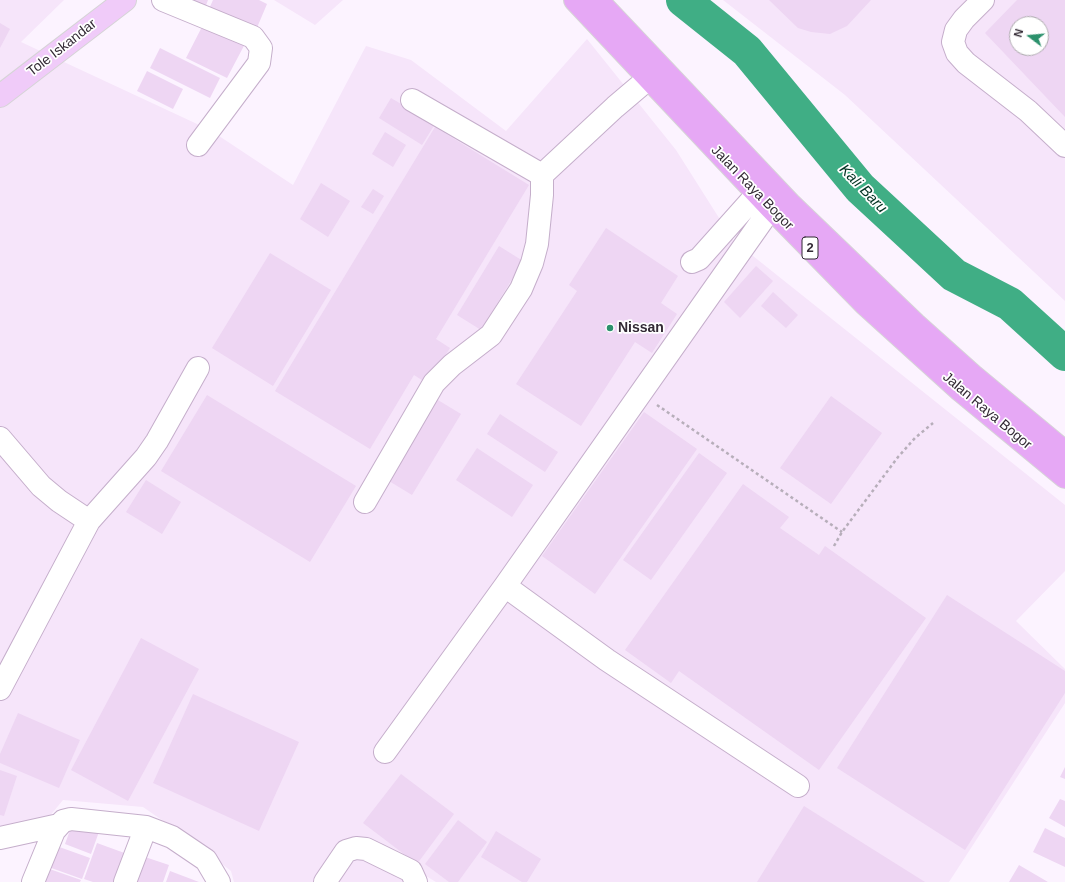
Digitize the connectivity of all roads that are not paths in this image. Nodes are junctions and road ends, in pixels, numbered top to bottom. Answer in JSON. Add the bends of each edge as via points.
{"nodes":[{"id":1,"x":125,"y":0,"type":"edge"},
{"id":2,"x":163,"y":0,"type":"edge"},
{"id":3,"x":575,"y":0,"type":"edge"},
{"id":4,"x":597,"y":0,"type":"edge"},
{"id":5,"x":983,"y":0,"type":"edge"},
{"id":6,"x":648,"y":79,"type":"junction"},
{"id":7,"x":0,"y":96,"type":"edge"},
{"id":8,"x":412,"y":100,"type":"dead end"},
{"id":9,"x":198,"y":145,"type":"dead end"},
{"id":10,"x":1065,"y":146,"type":"edge"},
{"id":11,"x":542,"y":175,"type":"junction"},
{"id":12,"x":765,"y":201,"type":"junction"},
{"id":13,"x":692,"y":262,"type":"dead end"},
{"id":14,"x":198,"y":368,"type":"dead end"},
{"id":15,"x":0,"y":438,"type":"edge"},
{"id":16,"x":1065,"y":452,"type":"edge"},
{"id":17,"x":1065,"y":477,"type":"edge"},
{"id":18,"x":365,"y":502,"type":"dead end"},
{"id":19,"x":89,"y":521,"type":"junction"},
{"id":20,"x":505,"y":586,"type":"junction"},
{"id":21,"x":0,"y":689,"type":"edge"},
{"id":22,"x":385,"y":752,"type":"dead end"},
{"id":23,"x":798,"y":786,"type":"dead end"},
{"id":24,"x":59,"y":825,"type":"junction"},
{"id":25,"x":146,"y":827,"type":"junction"},
{"id":26,"x":0,"y":838,"type":"edge"},
{"id":27,"x":217,"y":880,"type":"edge"},
{"id":28,"x":34,"y":882,"type":"edge"},
{"id":29,"x":125,"y":882,"type":"edge"},
{"id":30,"x":325,"y":882,"type":"edge"},
{"id":31,"x":416,"y":882,"type":"edge"}],
"edges":[{"from":1,"to":7,"type":"main road","name":"Tole Iskandar"},
{"from":2,"to":9,"type":"street","via":[[253,37],[262,48],[259,63]]},
{"from":3,"to":6,"type":"highway","name":"Jalan Raya Bogor","number":"2"},
{"from":4,"to":16,"type":"highway","name":"Jalan Raya Bogor","number":"2","via":[[791,205],[915,324]]},
{"from":5,"to":10,"type":"street","via":[[960,24],[954,38],[954,48],[966,63],[1028,111]]},
{"from":6,"to":11,"type":"street"},
{"from":6,"to":12,"type":"highway","name":"Jalan Raya Bogor","number":"2"},
{"from":8,"to":11,"type":"street"},
{"from":11,"to":18,"type":"street","via":[[537,244],[521,289],[491,335],[434,383]]},
{"from":12,"to":13,"type":"street","via":[[699,259]]},
{"from":12,"to":17,"type":"highway","name":"Jalan Raya Bogor","number":"2","via":[[901,338]]},
{"from":12,"to":20,"type":"street","via":[[640,394]]},
{"from":14,"to":19,"type":"street","via":[[146,457]]},
{"from":15,"to":19,"type":"street","via":[[41,486]]},
{"from":19,"to":21,"type":"street"},
{"from":20,"to":22,"type":"street"},
{"from":20,"to":23,"type":"street","via":[[607,660]]},
{"from":24,"to":25,"type":"street","via":[[71,819]]},
{"from":24,"to":26,"type":"street"},
{"from":24,"to":28,"type":"street","via":[[54,831]]},
{"from":25,"to":27,"type":"street","via":[[184,843],[206,860]]},
{"from":25,"to":29,"type":"street"},
{"from":30,"to":31,"type":"street","via":[[346,852],[356,848],[366,849],[411,871]]}]}
